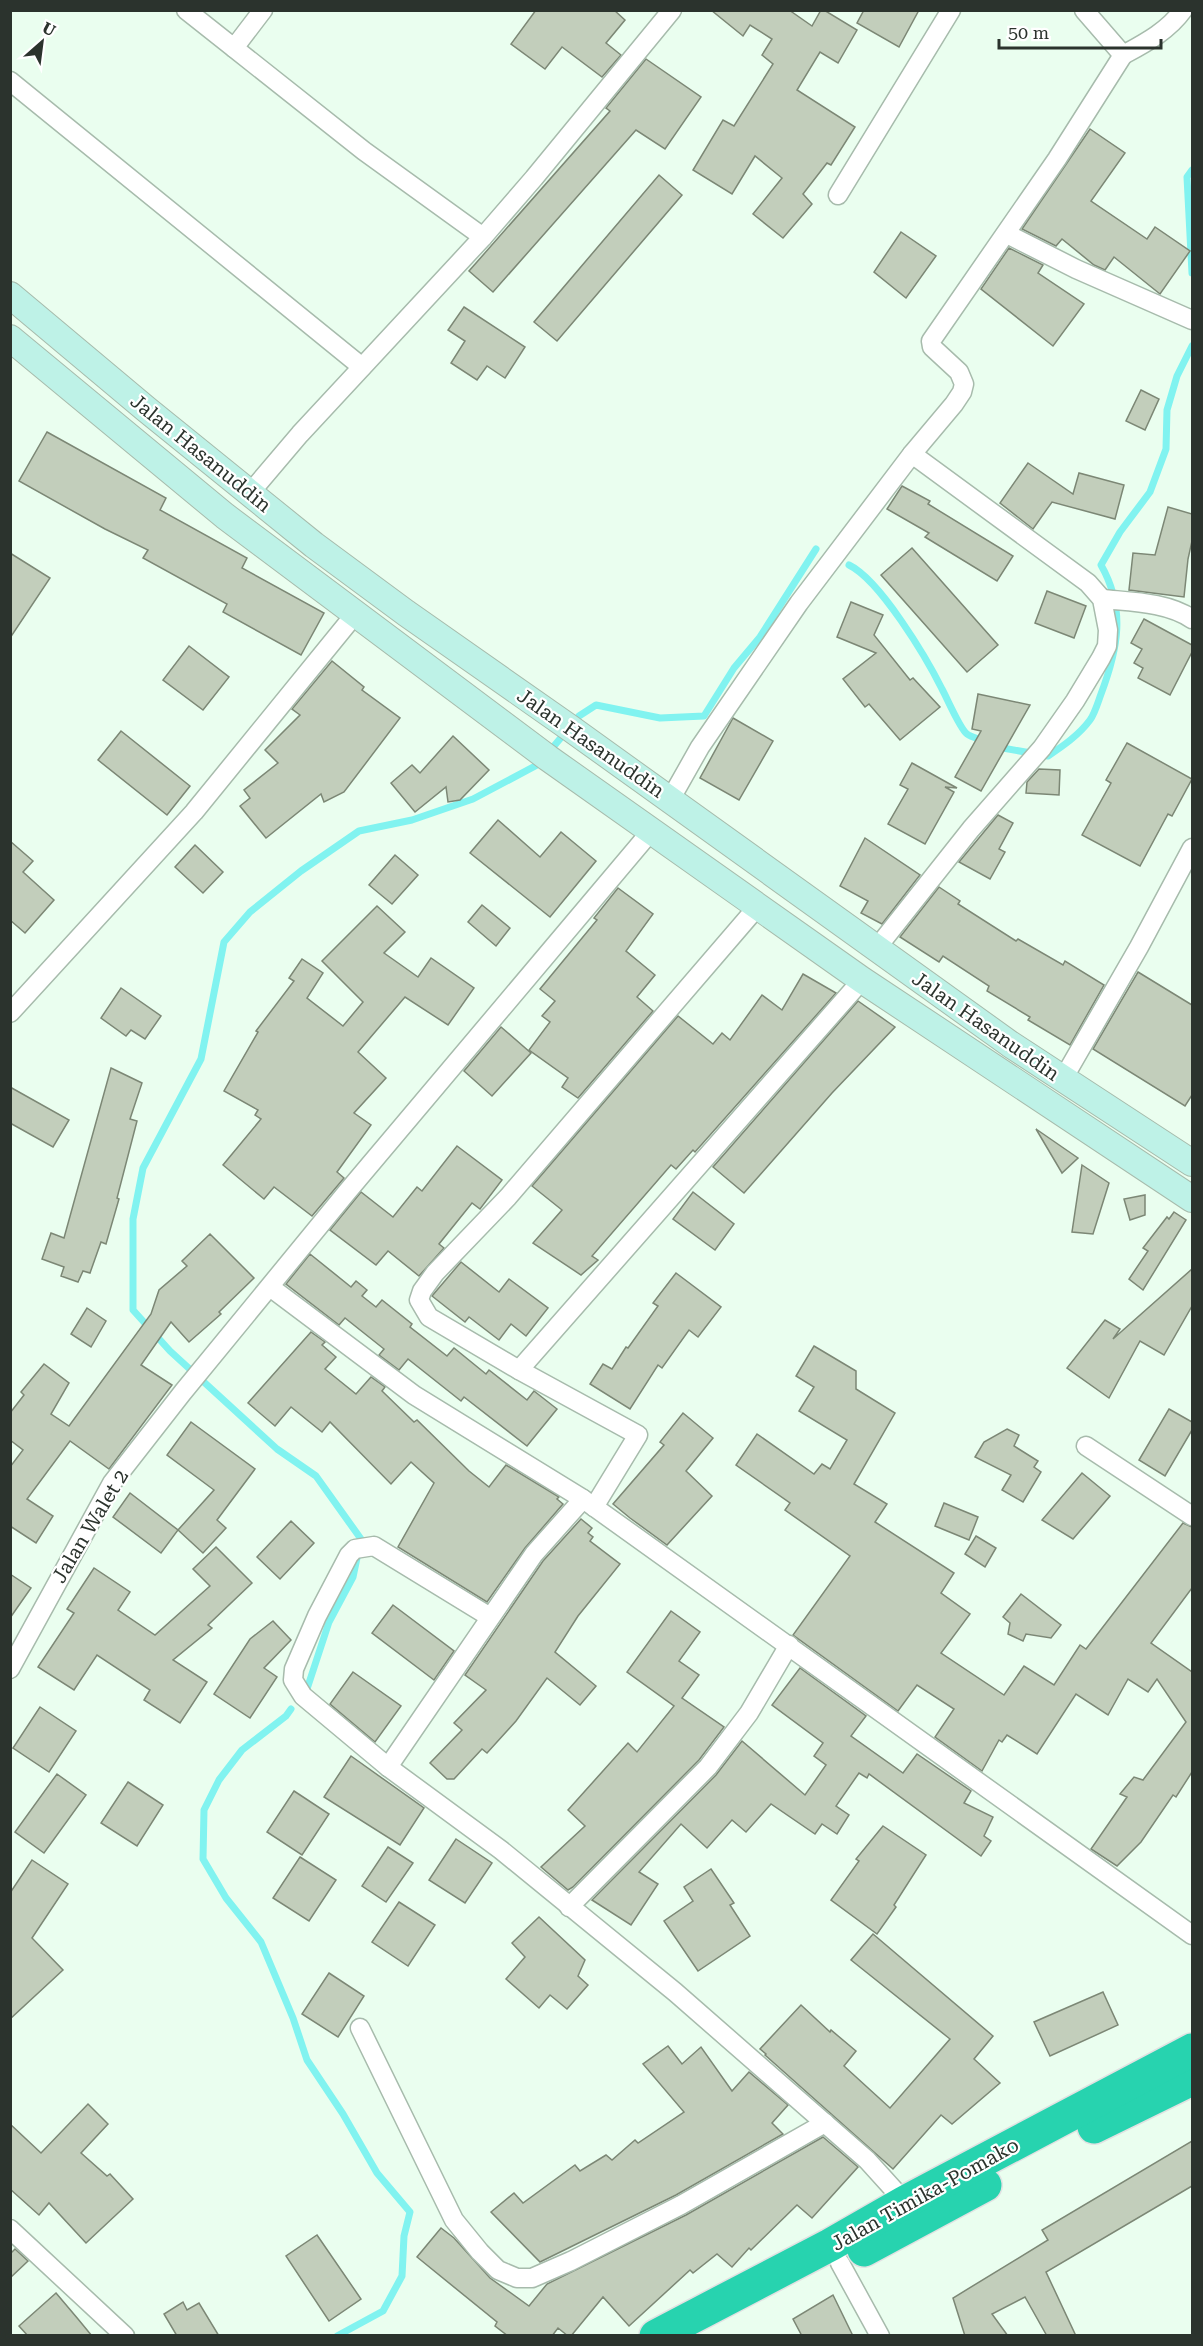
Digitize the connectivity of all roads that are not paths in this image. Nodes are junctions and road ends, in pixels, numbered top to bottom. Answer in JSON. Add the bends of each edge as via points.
{"nodes":[{"id":1,"x":186,"y":10,"type":"edge"},
{"id":2,"x":263,"y":10,"type":"edge"},
{"id":3,"x":672,"y":10,"type":"edge"},
{"id":4,"x":951,"y":10,"type":"edge"},
{"id":5,"x":1084,"y":10,"type":"edge"},
{"id":6,"x":1183,"y":10,"type":"edge"},
{"id":7,"x":234,"y":48,"type":"junction"},
{"id":8,"x":1123,"y":55,"type":"junction"},
{"id":9,"x":10,"y":81,"type":"edge"},
{"id":10,"x":838,"y":195,"type":"dead end"},
{"id":11,"x":1007,"y":234,"type":"junction"},
{"id":12,"x":483,"y":237,"type":"junction"},
{"id":13,"x":10,"y":295,"type":"edge"},
{"id":14,"x":1186,"y":317,"type":"edge"},
{"id":15,"x":10,"y":338,"type":"edge"},
{"id":16,"x":362,"y":367,"type":"junction"},
{"id":17,"x":912,"y":454,"type":"junction"},
{"id":18,"x":250,"y":493,"type":"junction"},
{"id":19,"x":1102,"y":599,"type":"junction"},
{"id":20,"x":356,"y":613,"type":"junction"},
{"id":21,"x":1192,"y":619,"type":"edge"},
{"id":22,"x":670,"y":800,"type":"junction"},
{"id":23,"x":652,"y":831,"type":"junction"},
{"id":24,"x":1192,"y":848,"type":"edge"},
{"id":25,"x":758,"y":906,"type":"junction"},
{"id":26,"x":876,"y":949,"type":"junction"},
{"id":27,"x":862,"y":980,"type":"junction"},
{"id":28,"x":10,"y":1013,"type":"edge"},
{"id":29,"x":1063,"y":1079,"type":"junction"},
{"id":30,"x":1192,"y":1163,"type":"edge"},
{"id":31,"x":1192,"y":1199,"type":"edge"},
{"id":32,"x":270,"y":1287,"type":"junction"},
{"id":33,"x":519,"y":1370,"type":"junction"},
{"id":34,"x":1086,"y":1446,"type":"dead end"},
{"id":35,"x":588,"y":1503,"type":"junction"},
{"id":36,"x":1192,"y":1516,"type":"edge"},
{"id":37,"x":490,"y":1617,"type":"junction"},
{"id":38,"x":17,"y":1640,"type":"edge"},
{"id":39,"x":789,"y":1646,"type":"junction"},
{"id":40,"x":10,"y":1669,"type":"edge"},
{"id":41,"x":388,"y":1767,"type":"junction"},
{"id":42,"x":569,"y":1907,"type":"junction"},
{"id":43,"x":1192,"y":1935,"type":"edge"},
{"id":44,"x":360,"y":2028,"type":"dead end"},
{"id":45,"x":1192,"y":2050,"type":"edge"},
{"id":46,"x":1192,"y":2079,"type":"edge"},
{"id":47,"x":825,"y":2123,"type":"junction"},
{"id":48,"x":905,"y":2202,"type":"junction"},
{"id":49,"x":14,"y":2237,"type":"edge"},
{"id":50,"x":840,"y":2263,"type":"junction"},
{"id":51,"x":125,"y":2336,"type":"edge"},
{"id":52,"x":656,"y":2336,"type":"edge"},
{"id":53,"x":702,"y":2336,"type":"edge"},
{"id":54,"x":880,"y":2336,"type":"edge"}],
"edges":[{"from":1,"to":7,"type":"street"},
{"from":2,"to":7,"type":"street"},
{"from":3,"to":12,"type":"street"},
{"from":4,"to":10,"type":"street"},
{"from":5,"to":8,"type":"street"},
{"from":6,"to":8,"type":"street","via":[[1162,32]]},
{"from":7,"to":12,"type":"street","via":[[364,151]]},
{"from":8,"to":11,"type":"street"},
{"from":9,"to":16,"type":"street"},
{"from":11,"to":14,"type":"street"},
{"from":11,"to":17,"type":"street","via":[[931,341],[934,349],[959,372],[964,384],[954,404]]},
{"from":12,"to":16,"type":"street"},
{"from":13,"to":18,"type":"street","name":"Jalan Hasanuddin"},
{"from":15,"to":20,"type":"street","name":"Jalan Hasanuddin","via":[[225,516]]},
{"from":16,"to":18,"type":"street"},
{"from":17,"to":19,"type":"street","via":[[1068,567]]},
{"from":17,"to":22,"type":"street","via":[[792,612],[700,747]]},
{"from":18,"to":22,"type":"street","name":"Jalan Hasanuddin","via":[[380,594]]},
{"from":19,"to":21,"type":"street","via":[[1181,611]]},
{"from":19,"to":26,"type":"street","via":[[1107,646],[1075,700],[1042,748]]},
{"from":20,"to":23,"type":"street","name":"Jalan Hasanuddin"},
{"from":20,"to":28,"type":"street","via":[[194,812]]},
{"from":22,"to":26,"type":"street","name":"Jalan Hasanuddin"},
{"from":23,"to":25,"type":"street","name":"Jalan Hasanuddin"},
{"from":23,"to":32,"type":"street","name":"Jalan Walet 2"},
{"from":24,"to":29,"type":"street"},
{"from":25,"to":27,"type":"street","name":"Jalan Hasanuddin"},
{"from":25,"to":33,"type":"street","via":[[516,1189],[422,1291],[419,1300],[429,1317]]},
{"from":26,"to":29,"type":"street","name":"Jalan Hasanuddin"},
{"from":27,"to":31,"type":"street","name":"Jalan Hasanuddin"},
{"from":27,"to":33,"type":"street"},
{"from":29,"to":30,"type":"street","name":"Jalan Hasanuddin"},
{"from":32,"to":35,"type":"street","via":[[414,1395]]},
{"from":32,"to":38,"type":"street","name":"Jalan Walet 2","via":[[112,1483]]},
{"from":33,"to":35,"type":"street","via":[[638,1435]]},
{"from":34,"to":36,"type":"street"},
{"from":35,"to":37,"type":"street","via":[[534,1554]]},
{"from":35,"to":39,"type":"street"},
{"from":37,"to":41,"type":"street"},
{"from":37,"to":41,"type":"street","via":[[374,1546],[355,1549],[349,1555],[298,1656],[293,1680],[303,1696]]},
{"from":38,"to":40,"type":"street","name":"Jalan Walet 2"},
{"from":39,"to":42,"type":"street","via":[[749,1713],[719,1753]]},
{"from":39,"to":43,"type":"street"},
{"from":41,"to":42,"type":"street","via":[[501,1850]]},
{"from":42,"to":47,"type":"street","via":[[675,1992]]},
{"from":44,"to":47,"type":"street","via":[[454,2220],[498,2270],[517,2278],[532,2278],[571,2261],[681,2205]]},
{"from":45,"to":48,"type":"highway","name":"Jalan Timika-Pomako"},
{"from":46,"to":50,"type":"highway","name":"Jalan Timika-Pomako","via":[[1069,2139]]},
{"from":47,"to":48,"type":"street","via":[[867,2160]]},
{"from":48,"to":52,"type":"highway","name":"Jalan Timika-Pomako"},
{"from":49,"to":51,"type":"street"},
{"from":50,"to":53,"type":"highway","name":"Jalan Timika-Pomako"},
{"from":50,"to":54,"type":"street"}]}
